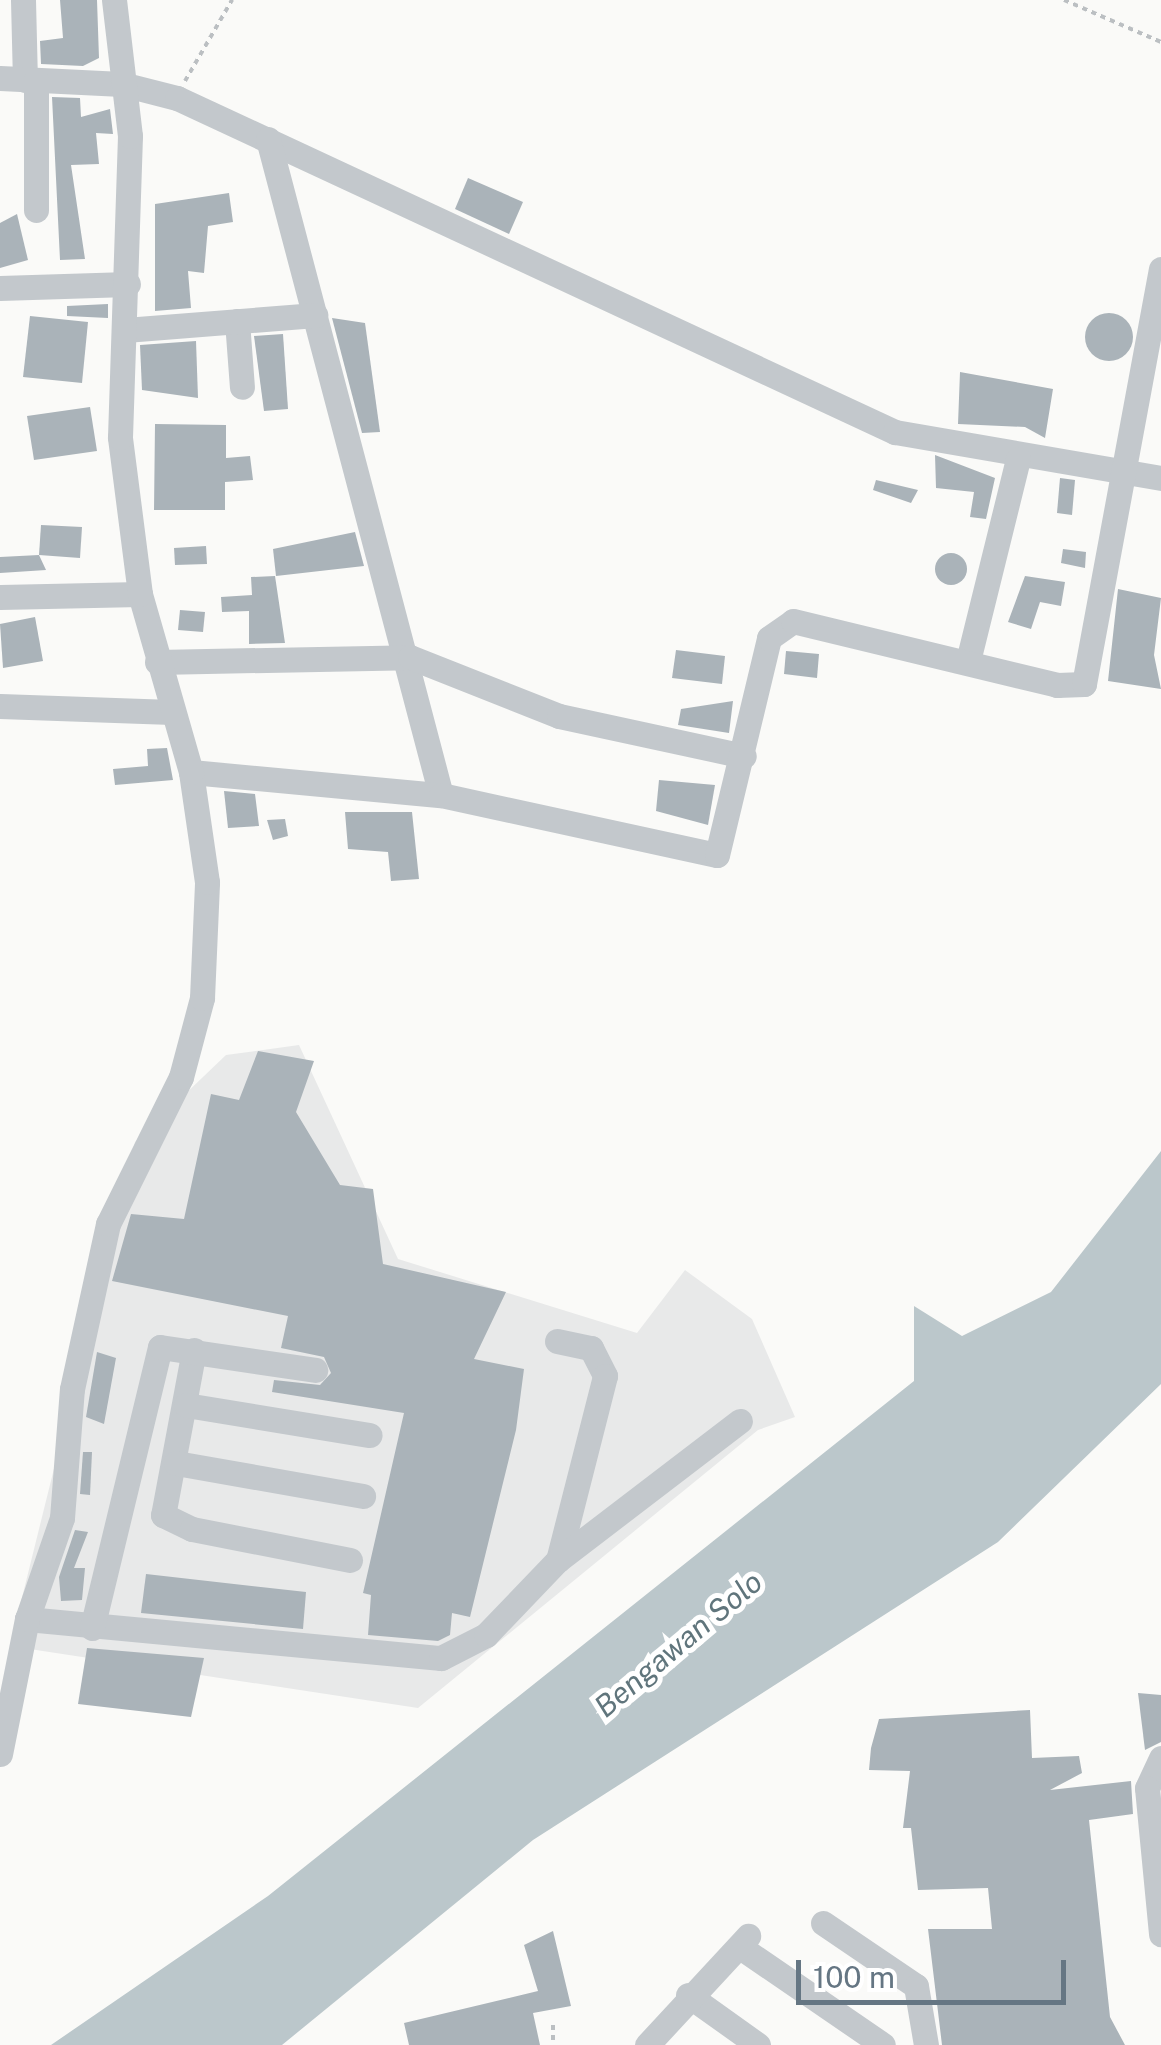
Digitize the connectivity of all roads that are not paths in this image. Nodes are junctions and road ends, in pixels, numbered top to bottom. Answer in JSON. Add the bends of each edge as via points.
{"nodes":[{"id":1,"x":23,"y":0,"type":"edge"},
{"id":2,"x":114,"y":0,"type":"edge"},
{"id":3,"x":20,"y":79,"type":"edge"},
{"id":4,"x":122,"y":84,"type":"junction"},
{"id":5,"x":268,"y":139,"type":"junction"},
{"id":6,"x":36,"y":210,"type":"dead end"},
{"id":7,"x":1161,"y":269,"type":"edge"},
{"id":8,"x":128,"y":284,"type":"junction"},
{"id":9,"x":0,"y":288,"type":"edge"},
{"id":10,"x":315,"y":315,"type":"junction"},
{"id":11,"x":237,"y":321,"type":"junction"},
{"id":12,"x":125,"y":330,"type":"junction"},
{"id":13,"x":1155,"y":349,"type":"edge"},
{"id":14,"x":242,"y":387,"type":"dead end"},
{"id":15,"x":1018,"y":459,"type":"junction"},
{"id":16,"x":1127,"y":473,"type":"junction"},
{"id":17,"x":1161,"y":478,"type":"edge"},
{"id":18,"x":140,"y":594,"type":"junction"},
{"id":19,"x":0,"y":597,"type":"edge"},
{"id":20,"x":410,"y":657,"type":"junction"},
{"id":21,"x":968,"y":661,"type":"junction"},
{"id":22,"x":156,"y":662,"type":"junction"},
{"id":23,"x":0,"y":706,"type":"edge"},
{"id":24,"x":172,"y":712,"type":"junction"},
{"id":25,"x":744,"y":756,"type":"junction"},
{"id":26,"x":191,"y":772,"type":"junction"},
{"id":27,"x":440,"y":795,"type":"junction"},
{"id":28,"x":557,"y":1341,"type":"dead end"},
{"id":29,"x":194,"y":1350,"type":"junction"},
{"id":30,"x":315,"y":1370,"type":"dead end"},
{"id":31,"x":186,"y":1405,"type":"junction"},
{"id":32,"x":740,"y":1422,"type":"dead end"},
{"id":33,"x":370,"y":1435,"type":"dead end"},
{"id":34,"x":176,"y":1463,"type":"junction"},
{"id":35,"x":363,"y":1496,"type":"dead end"},
{"id":36,"x":350,"y":1560,"type":"dead end"},
{"id":37,"x":558,"y":1560,"type":"junction"},
{"id":38,"x":27,"y":1620,"type":"junction"},
{"id":39,"x":92,"y":1628,"type":"junction"},
{"id":40,"x":0,"y":1754,"type":"edge"},
{"id":41,"x":1161,"y":1758,"type":"edge"},
{"id":42,"x":823,"y":1923,"type":"dead end"},
{"id":43,"x":1161,"y":1934,"type":"edge"},
{"id":44,"x":688,"y":1995,"type":"junction"},
{"id":45,"x":647,"y":2045,"type":"edge"},
{"id":46,"x":758,"y":2045,"type":"edge"},
{"id":47,"x":882,"y":2045,"type":"edge"},
{"id":48,"x":926,"y":2045,"type":"edge"}],
"edges":[{"from":1,"to":3,"type":"street"},
{"from":2,"to":4,"type":"street"},
{"from":3,"to":4,"type":"street"},
{"from":3,"to":6,"type":"street"},
{"from":4,"to":5,"type":"street","via":[[176,98]]},
{"from":4,"to":8,"type":"street"},
{"from":5,"to":10,"type":"street"},
{"from":5,"to":15,"type":"street","via":[[895,432]]},
{"from":7,"to":13,"type":"street"},
{"from":8,"to":9,"type":"street"},
{"from":8,"to":12,"type":"street"},
{"from":10,"to":11,"type":"street"},
{"from":10,"to":20,"type":"street"},
{"from":11,"to":12,"type":"street"},
{"from":11,"to":14,"type":"street"},
{"from":12,"to":18,"type":"street","via":[[120,437]]},
{"from":13,"to":16,"type":"street"},
{"from":15,"to":16,"type":"street"},
{"from":15,"to":21,"type":"street"},
{"from":16,"to":17,"type":"street"},
{"from":16,"to":21,"type":"street","via":[[1084,684]]},
{"from":18,"to":19,"type":"street"},
{"from":18,"to":22,"type":"street"},
{"from":20,"to":22,"type":"street"},
{"from":20,"to":25,"type":"street","via":[[560,716]]},
{"from":20,"to":27,"type":"street"},
{"from":21,"to":25,"type":"street","via":[[793,621],[769,638]]},
{"from":22,"to":24,"type":"street"},
{"from":23,"to":24,"type":"street"},
{"from":24,"to":26,"type":"street"},
{"from":25,"to":27,"type":"street","via":[[719,855]]},
{"from":26,"to":27,"type":"street"},
{"from":26,"to":38,"type":"street","via":[[207,882],[202,998],[182,1077],[108,1224],[72,1389],[62,1518]]},
{"from":28,"to":37,"type":"street","via":[[591,1348],[605,1376]]},
{"from":29,"to":30,"type":"street"},
{"from":29,"to":31,"type":"street"},
{"from":29,"to":39,"type":"street","via":[[156,1352]]},
{"from":31,"to":33,"type":"street"},
{"from":31,"to":34,"type":"street"},
{"from":32,"to":37,"type":"street"},
{"from":34,"to":35,"type":"street"},
{"from":34,"to":36,"type":"street","via":[[163,1515],[176,1525]]},
{"from":37,"to":39,"type":"street","via":[[486,1635],[441,1658]]},
{"from":38,"to":39,"type":"street"},
{"from":38,"to":40,"type":"street"},
{"from":41,"to":43,"type":"street","via":[[1147,1788]]},
{"from":42,"to":48,"type":"street","via":[[916,1986]]},
{"from":44,"to":45,"type":"street"},
{"from":44,"to":46,"type":"street"},
{"from":44,"to":47,"type":"street","via":[[744,1941]]}]}
